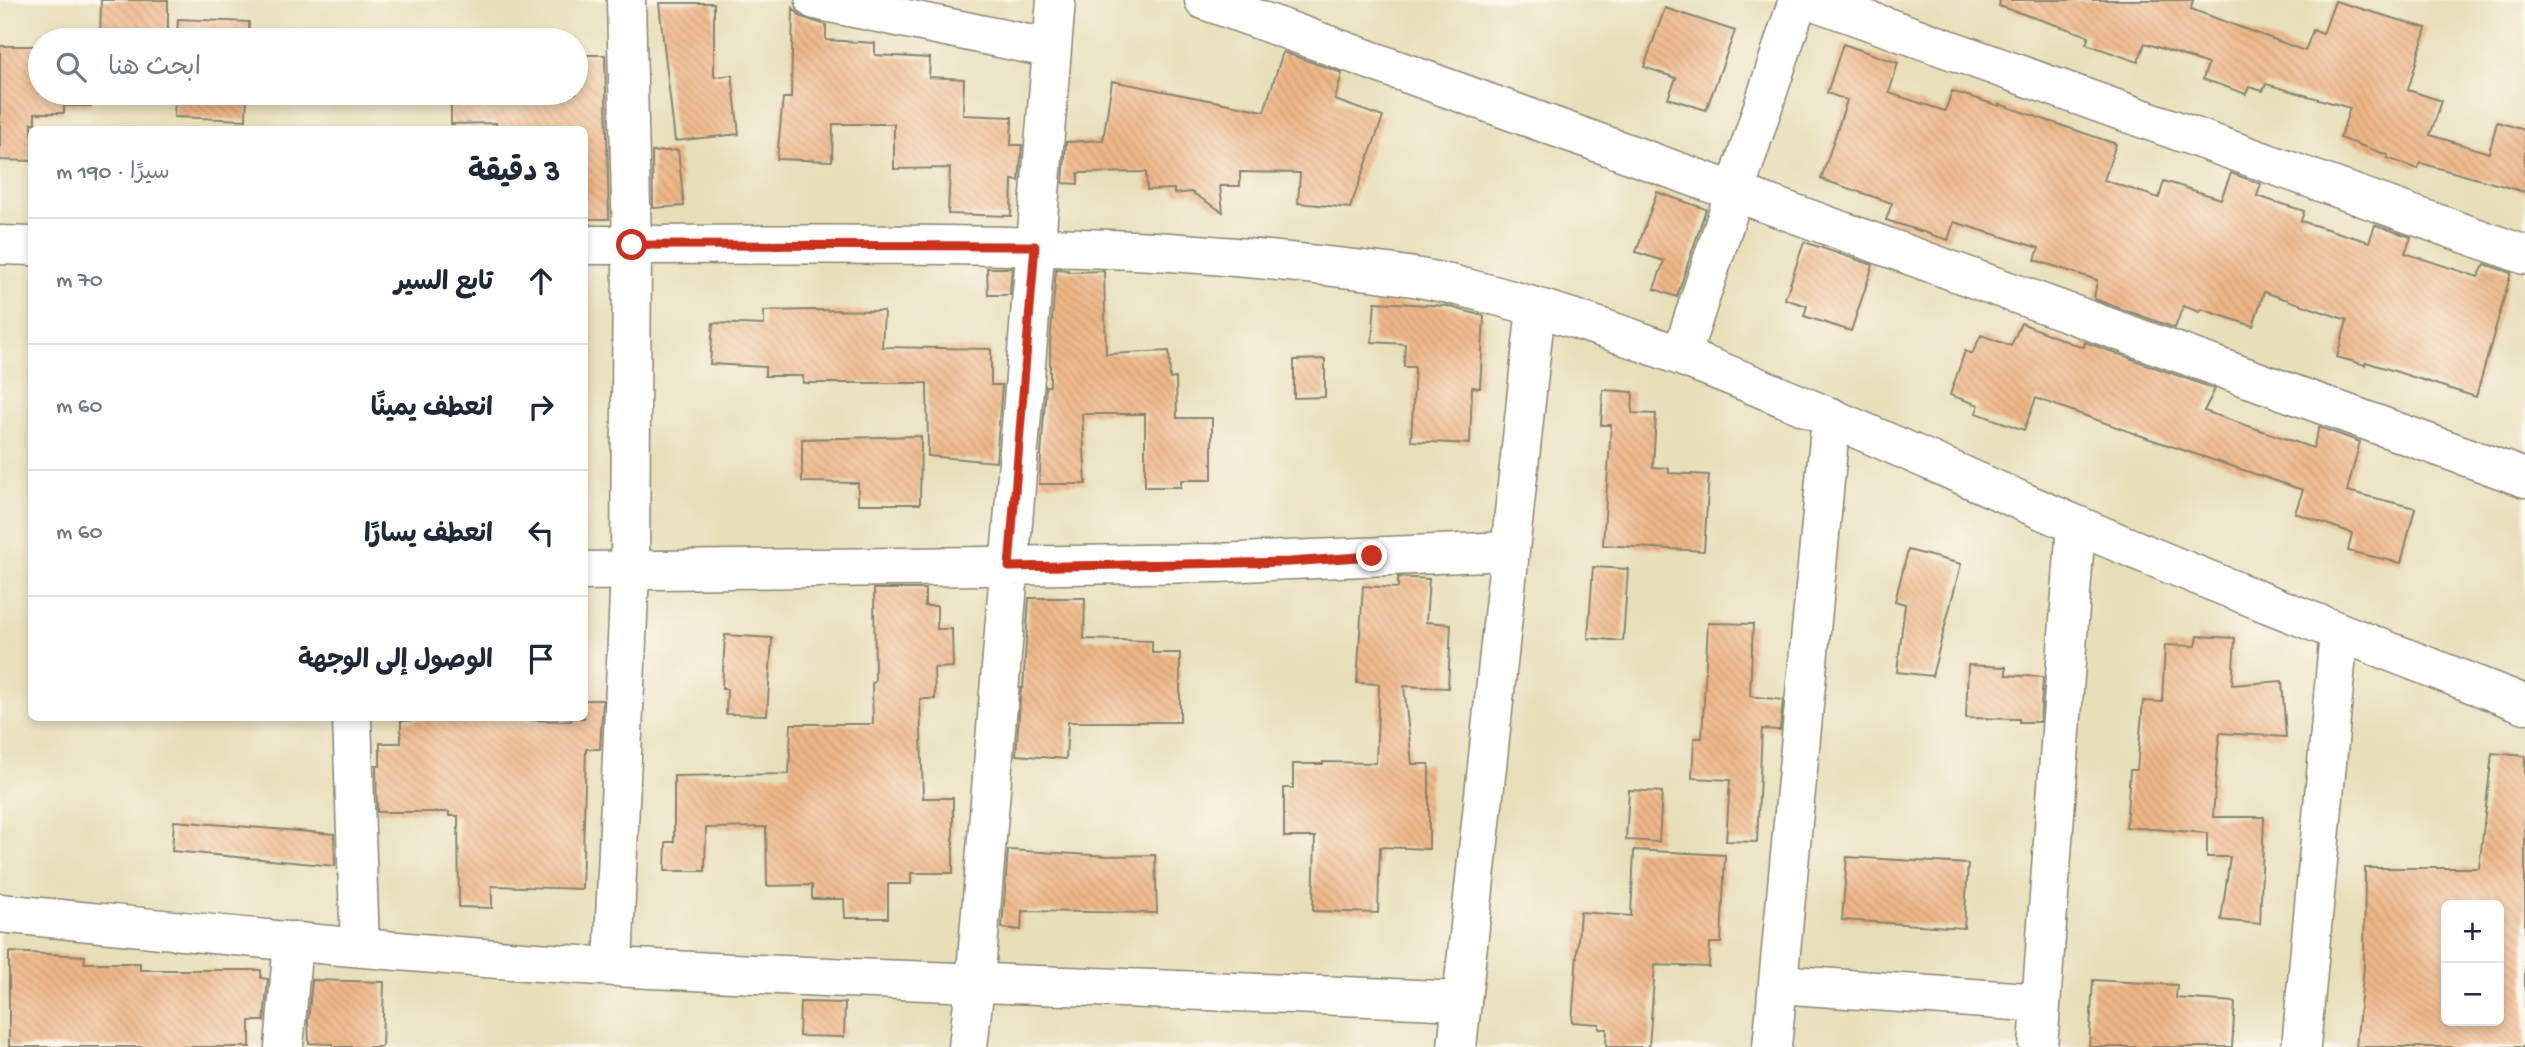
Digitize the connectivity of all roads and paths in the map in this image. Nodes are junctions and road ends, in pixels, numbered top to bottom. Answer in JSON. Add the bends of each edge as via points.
{"nodes":[{"id":1,"x":626,"y":0,"type":"edge"},
{"id":2,"x":815,"y":0,"type":"edge"},
{"id":3,"x":1056,"y":0,"type":"edge"},
{"id":4,"x":1205,"y":0,"type":"edge"},
{"id":5,"x":1798,"y":0,"type":"edge"},
{"id":6,"x":1811,"y":0,"type":"edge"},
{"id":7,"x":1052,"y":49,"type":"junction"},
{"id":8,"x":1735,"y":191,"type":"junction"},
{"id":9,"x":588,"y":245,"type":"edge"},
{"id":10,"x":632,"y":245,"type":"junction"},
{"id":11,"x":0,"y":246,"type":"edge"},
{"id":12,"x":28,"y":246,"type":"edge"},
{"id":13,"x":1035,"y":246,"type":"junction"},
{"id":14,"x":2525,"y":255,"type":"edge"},
{"id":15,"x":1536,"y":307,"type":"junction"},
{"id":16,"x":1681,"y":356,"type":"junction"},
{"id":17,"x":1831,"y":417,"type":"junction"},
{"id":18,"x":2525,"y":478,"type":"edge"},
{"id":19,"x":2076,"y":525,"type":"junction"},
{"id":20,"x":1510,"y":551,"type":"junction"},
{"id":21,"x":1009,"y":567,"type":"junction"},
{"id":22,"x":630,"y":570,"type":"junction"},
{"id":23,"x":588,"y":571,"type":"edge"},
{"id":24,"x":2339,"y":632,"type":"junction"},
{"id":25,"x":2525,"y":704,"type":"edge"},
{"id":26,"x":352,"y":721,"type":"edge"},
{"id":27,"x":0,"y":913,"type":"edge"},
{"id":28,"x":293,"y":941,"type":"junction"},
{"id":29,"x":360,"y":946,"type":"junction"},
{"id":30,"x":613,"y":966,"type":"junction"},
{"id":31,"x":975,"y":984,"type":"junction"},
{"id":32,"x":1777,"y":984,"type":"junction"},
{"id":33,"x":1462,"y":1001,"type":"junction"},
{"id":34,"x":2041,"y":1003,"type":"junction"},
{"id":35,"x":284,"y":1047,"type":"edge"},
{"id":36,"x":968,"y":1047,"type":"edge"},
{"id":37,"x":1457,"y":1047,"type":"edge"},
{"id":38,"x":1772,"y":1047,"type":"edge"},
{"id":39,"x":2038,"y":1047,"type":"edge"},
{"id":40,"x":2301,"y":1047,"type":"edge"}],
"edges":[{"from":1,"to":10,"type":"street"},
{"from":2,"to":7,"type":"street"},
{"from":3,"to":7,"type":"street"},
{"from":4,"to":8,"type":"street"},
{"from":5,"to":8,"type":"street"},
{"from":6,"to":14,"type":"street"},
{"from":7,"to":13,"type":"street"},
{"from":8,"to":16,"type":"street"},
{"from":8,"to":18,"type":"street"},
{"from":9,"to":10,"type":"street"},
{"from":10,"to":13,"type":"street"},
{"from":10,"to":22,"type":"street"},
{"from":11,"to":12,"type":"street"},
{"from":13,"to":15,"type":"street","via":[[1220,254],[1383,272],[1463,286]]},
{"from":13,"to":21,"type":"street"},
{"from":15,"to":16,"type":"street"},
{"from":15,"to":20,"type":"street"},
{"from":16,"to":17,"type":"street"},
{"from":17,"to":19,"type":"street"},
{"from":17,"to":32,"type":"street"},
{"from":19,"to":24,"type":"street"},
{"from":19,"to":34,"type":"street"},
{"from":20,"to":21,"type":"street","via":[[1290,562]]},
{"from":20,"to":33,"type":"street"},
{"from":21,"to":22,"type":"street"},
{"from":21,"to":31,"type":"street"},
{"from":22,"to":23,"type":"street"},
{"from":22,"to":30,"type":"street"},
{"from":24,"to":25,"type":"street"},
{"from":24,"to":40,"type":"street"},
{"from":26,"to":29,"type":"street"},
{"from":27,"to":28,"type":"street"},
{"from":28,"to":29,"type":"street"},
{"from":28,"to":35,"type":"street"},
{"from":29,"to":30,"type":"street"},
{"from":30,"to":31,"type":"street"},
{"from":31,"to":33,"type":"street"},
{"from":31,"to":36,"type":"street"},
{"from":32,"to":34,"type":"street"},
{"from":32,"to":38,"type":"street"},
{"from":33,"to":37,"type":"street"},
{"from":34,"to":39,"type":"street"}]}
